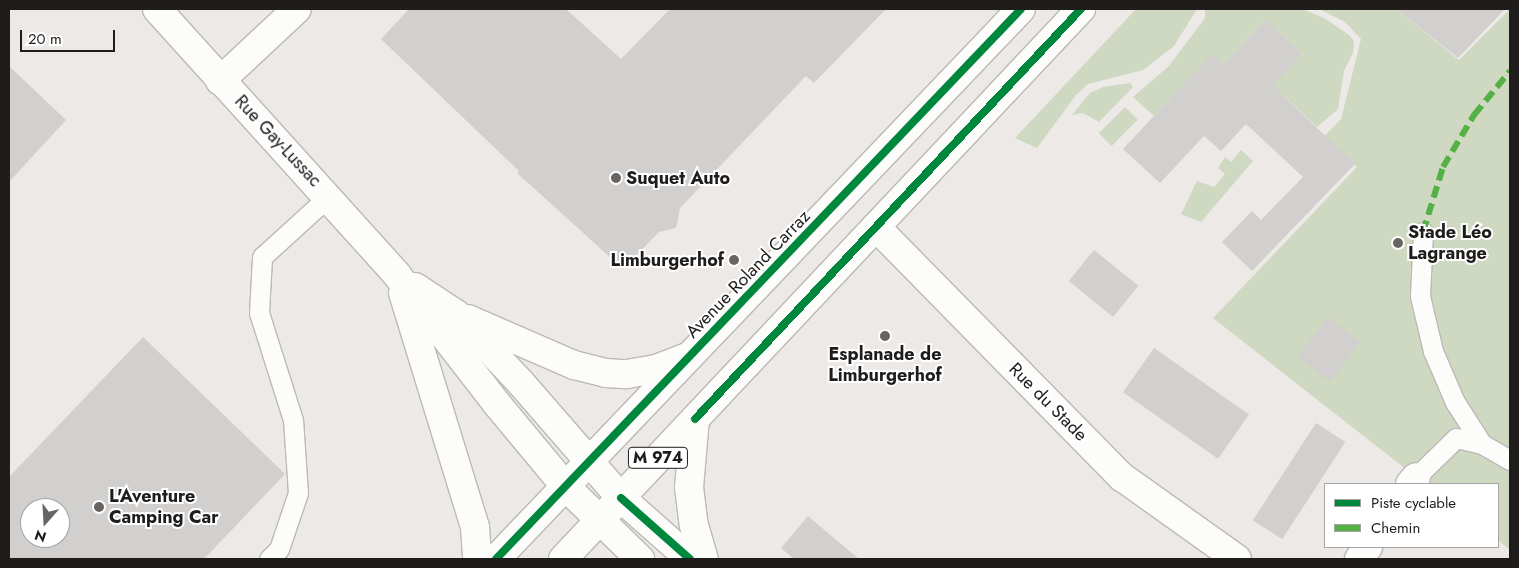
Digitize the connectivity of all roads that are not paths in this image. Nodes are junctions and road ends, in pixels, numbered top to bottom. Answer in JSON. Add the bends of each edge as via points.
{"nodes":[{"id":1,"x":157,"y":9,"type":"edge"},
{"id":2,"x":297,"y":9,"type":"edge"},
{"id":3,"x":1021,"y":9,"type":"edge"},
{"id":4,"x":1081,"y":9,"type":"edge"},
{"id":5,"x":220,"y":81,"type":"junction"},
{"id":6,"x":329,"y":196,"type":"junction"},
{"id":7,"x":876,"y":227,"type":"junction"},
{"id":8,"x":1423,"y":232,"type":"dead end"},
{"id":9,"x":397,"y":275,"type":"junction"},
{"id":10,"x":456,"y":314,"type":"junction"},
{"id":11,"x":688,"y":357,"type":"junction"},
{"id":12,"x":695,"y":419,"type":"junction"},
{"id":13,"x":1482,"y":444,"type":"junction"},
{"id":14,"x":1510,"y":460,"type":"edge"},
{"id":15,"x":588,"y":462,"type":"junction"},
{"id":16,"x":1413,"y":480,"type":"edge"},
{"id":17,"x":565,"y":486,"type":"junction"},
{"id":18,"x":621,"y":498,"type":"junction"},
{"id":19,"x":598,"y":521,"type":"junction"},
{"id":20,"x":1367,"y":548,"type":"edge"},
{"id":21,"x":269,"y":559,"type":"edge"},
{"id":22,"x":477,"y":559,"type":"edge"},
{"id":23,"x":496,"y":559,"type":"edge"},
{"id":24,"x":562,"y":559,"type":"edge"},
{"id":25,"x":640,"y":559,"type":"edge"},
{"id":26,"x":690,"y":559,"type":"edge"},
{"id":27,"x":704,"y":559,"type":"edge"},
{"id":28,"x":1237,"y":559,"type":"edge"},
{"id":29,"x":1359,"y":559,"type":"edge"}],
"edges":[{"from":1,"to":5,"type":"main road","name":"Rue Gay-Lussac"},
{"from":2,"to":5,"type":"main road"},
{"from":3,"to":11,"type":"main road","name":"Avenue Roland Carraz","number":"M 974"},
{"from":4,"to":7,"type":"main road","number":"M 974"},
{"from":5,"to":6,"type":"main road","name":"Rue Gay-Lussac"},
{"from":6,"to":9,"type":"main road","name":"Rue Gay-Lussac"},
{"from":6,"to":21,"type":"lane","via":[[262,257],[259,312],[294,420],[298,493],[279,549]]},
{"from":7,"to":12,"type":"main road","number":"M 974"},
{"from":7,"to":28,"type":"main road","name":"Rue du Stade","via":[[1122,477]]},
{"from":8,"to":13,"type":"lane","via":[[1420,296],[1434,352],[1455,402]]},
{"from":9,"to":10,"type":"main road","name":"Rue Gay-Lussac"},
{"from":9,"to":17,"type":"main road","name":"Rue Gay-Lussac"},
{"from":9,"to":22,"type":"main road","via":[[475,527]]},
{"from":10,"to":11,"type":"main road","via":[[574,365],[605,373],[627,374],[656,369]]},
{"from":10,"to":15,"type":"main road","name":"Rue Gay-Lussac","via":[[522,383]]},
{"from":11,"to":15,"type":"main road","name":"Avenue Roland Carraz","number":"M 974"},
{"from":12,"to":18,"type":"main road","number":"M 974"},
{"from":12,"to":27,"type":"main road","via":[[689,487],[694,525]]},
{"from":13,"to":14,"type":"lane"},
{"from":13,"to":16,"type":"lane","via":[[1456,438]]},
{"from":15,"to":17,"type":"main road","name":"Avenue Roland Carraz","number":"M 974"},
{"from":15,"to":18,"type":"main road","name":"Rue Gay-Lussac"},
{"from":17,"to":19,"type":"main road","name":"Rue Gay-Lussac"},
{"from":17,"to":23,"type":"main road","name":"Avenue Roland Carraz","number":"M 974"},
{"from":18,"to":19,"type":"main road"},
{"from":18,"to":26,"type":"main road","name":"Rue Gay-Lussac"},
{"from":19,"to":24,"type":"main road"},
{"from":19,"to":25,"type":"main road","name":"Rue Gay-Lussac"},
{"from":20,"to":29,"type":"main road"}]}
